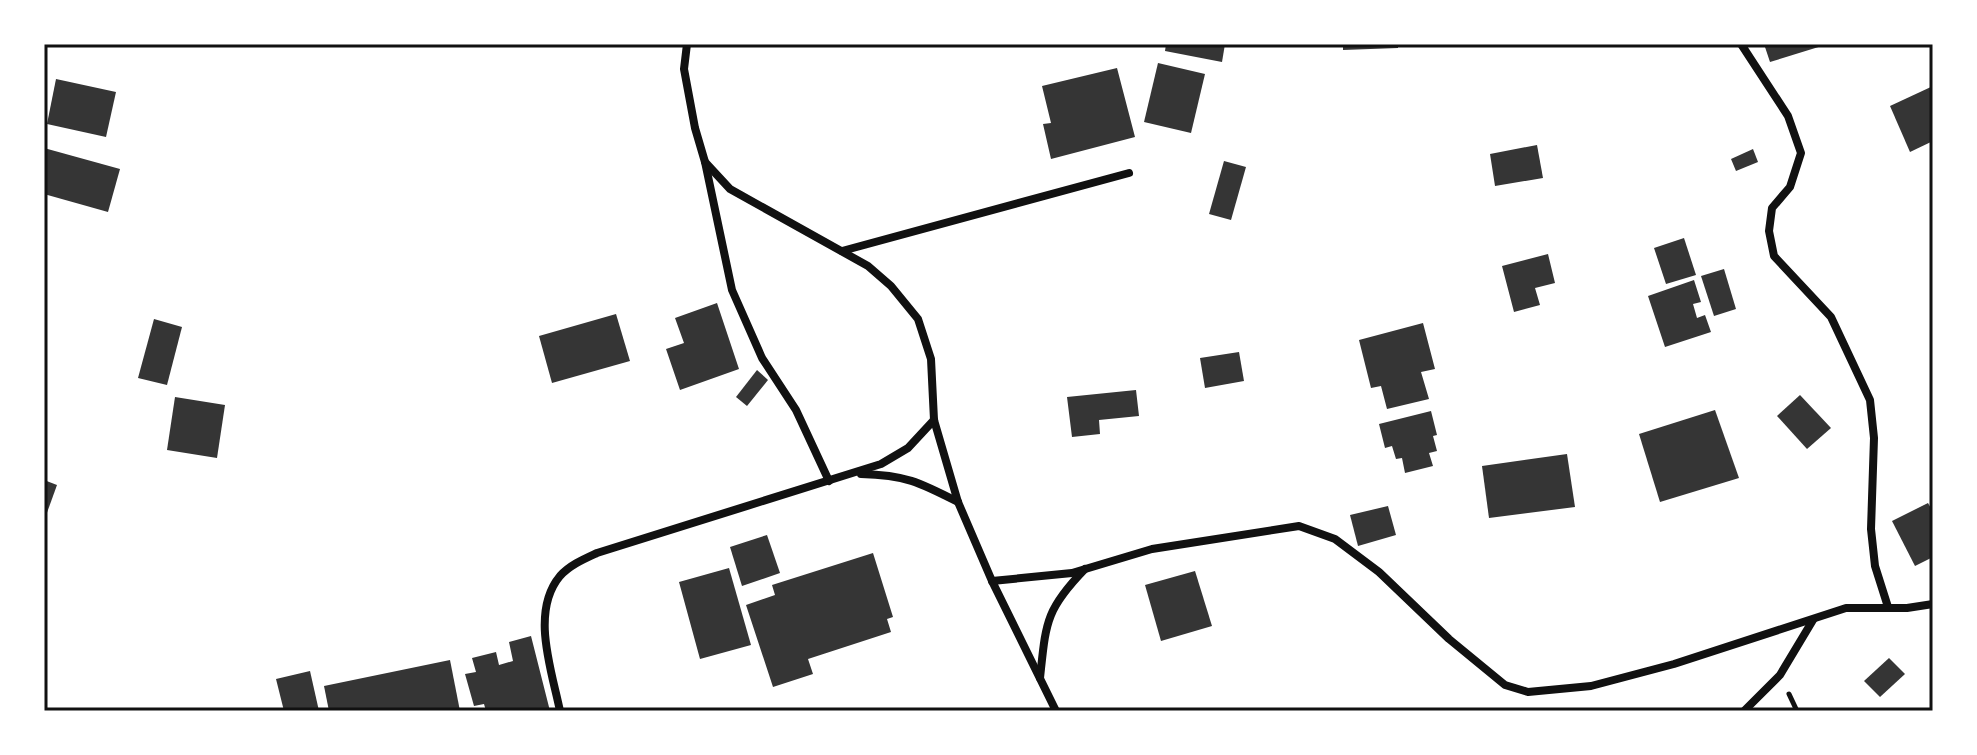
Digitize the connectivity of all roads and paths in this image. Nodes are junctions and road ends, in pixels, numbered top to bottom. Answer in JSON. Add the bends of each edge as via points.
{"nodes":[{"id":1,"x":687,"y":44,"type":"edge"},
{"id":2,"x":1741,"y":44,"type":"edge"},
{"id":3,"x":705,"y":162,"type":"junction"},
{"id":4,"x":1129,"y":173,"type":"dead end"},
{"id":5,"x":842,"y":251,"type":"junction"},
{"id":6,"x":934,"y":420,"type":"junction"},
{"id":7,"x":852,"y":473,"type":"junction"},
{"id":8,"x":829,"y":481,"type":"junction"},
{"id":9,"x":958,"y":502,"type":"junction"},
{"id":10,"x":1085,"y":568,"type":"junction"},
{"id":11,"x":992,"y":581,"type":"junction"},
{"id":12,"x":1933,"y":604,"type":"edge"},
{"id":13,"x":1888,"y":607,"type":"junction"},
{"id":14,"x":1813,"y":619,"type":"junction"},
{"id":15,"x":1039,"y":679,"type":"junction"},
{"id":16,"x":560,"y":711,"type":"edge"},
{"id":17,"x":1056,"y":711,"type":"edge"},
{"id":18,"x":1744,"y":711,"type":"edge"}],
"edges":[{"from":1,"to":3,"type":"street","via":[[684,69]]},
{"from":2,"to":13,"type":"street","via":[[1788,116],[1801,153],[1790,187],[1772,208],[1774,256],[1831,317],[1870,400],[1871,529]]},
{"from":3,"to":5,"type":"street","via":[[730,189]]},
{"from":3,"to":8,"type":"street","via":[[732,290],[762,358],[796,410]]},
{"from":4,"to":5,"type":"street"},
{"from":5,"to":6,"type":"street","via":[[891,286],[918,319],[931,359]]},
{"from":6,"to":7,"type":"street","via":[[908,448]]},
{"from":6,"to":9,"type":"street"},
{"from":7,"to":8,"type":"street"},
{"from":7,"to":9,"type":"street","via":[[916,480]]},
{"from":8,"to":16,"type":"street","via":[[576,563],[560,577],[545,618]]},
{"from":9,"to":11,"type":"street"},
{"from":10,"to":11,"type":"street"},
{"from":10,"to":14,"type":"street","via":[[1152,549],[1299,526],[1335,539],[1505,685],[1528,692],[1591,686]]},
{"from":10,"to":15,"type":"street","via":[[1052,608]]},
{"from":11,"to":15,"type":"street"},
{"from":12,"to":13,"type":"street"},
{"from":13,"to":14,"type":"street","via":[[1846,608]]},
{"from":14,"to":18,"type":"street","via":[[1780,675]]},
{"from":15,"to":17,"type":"street"}]}
